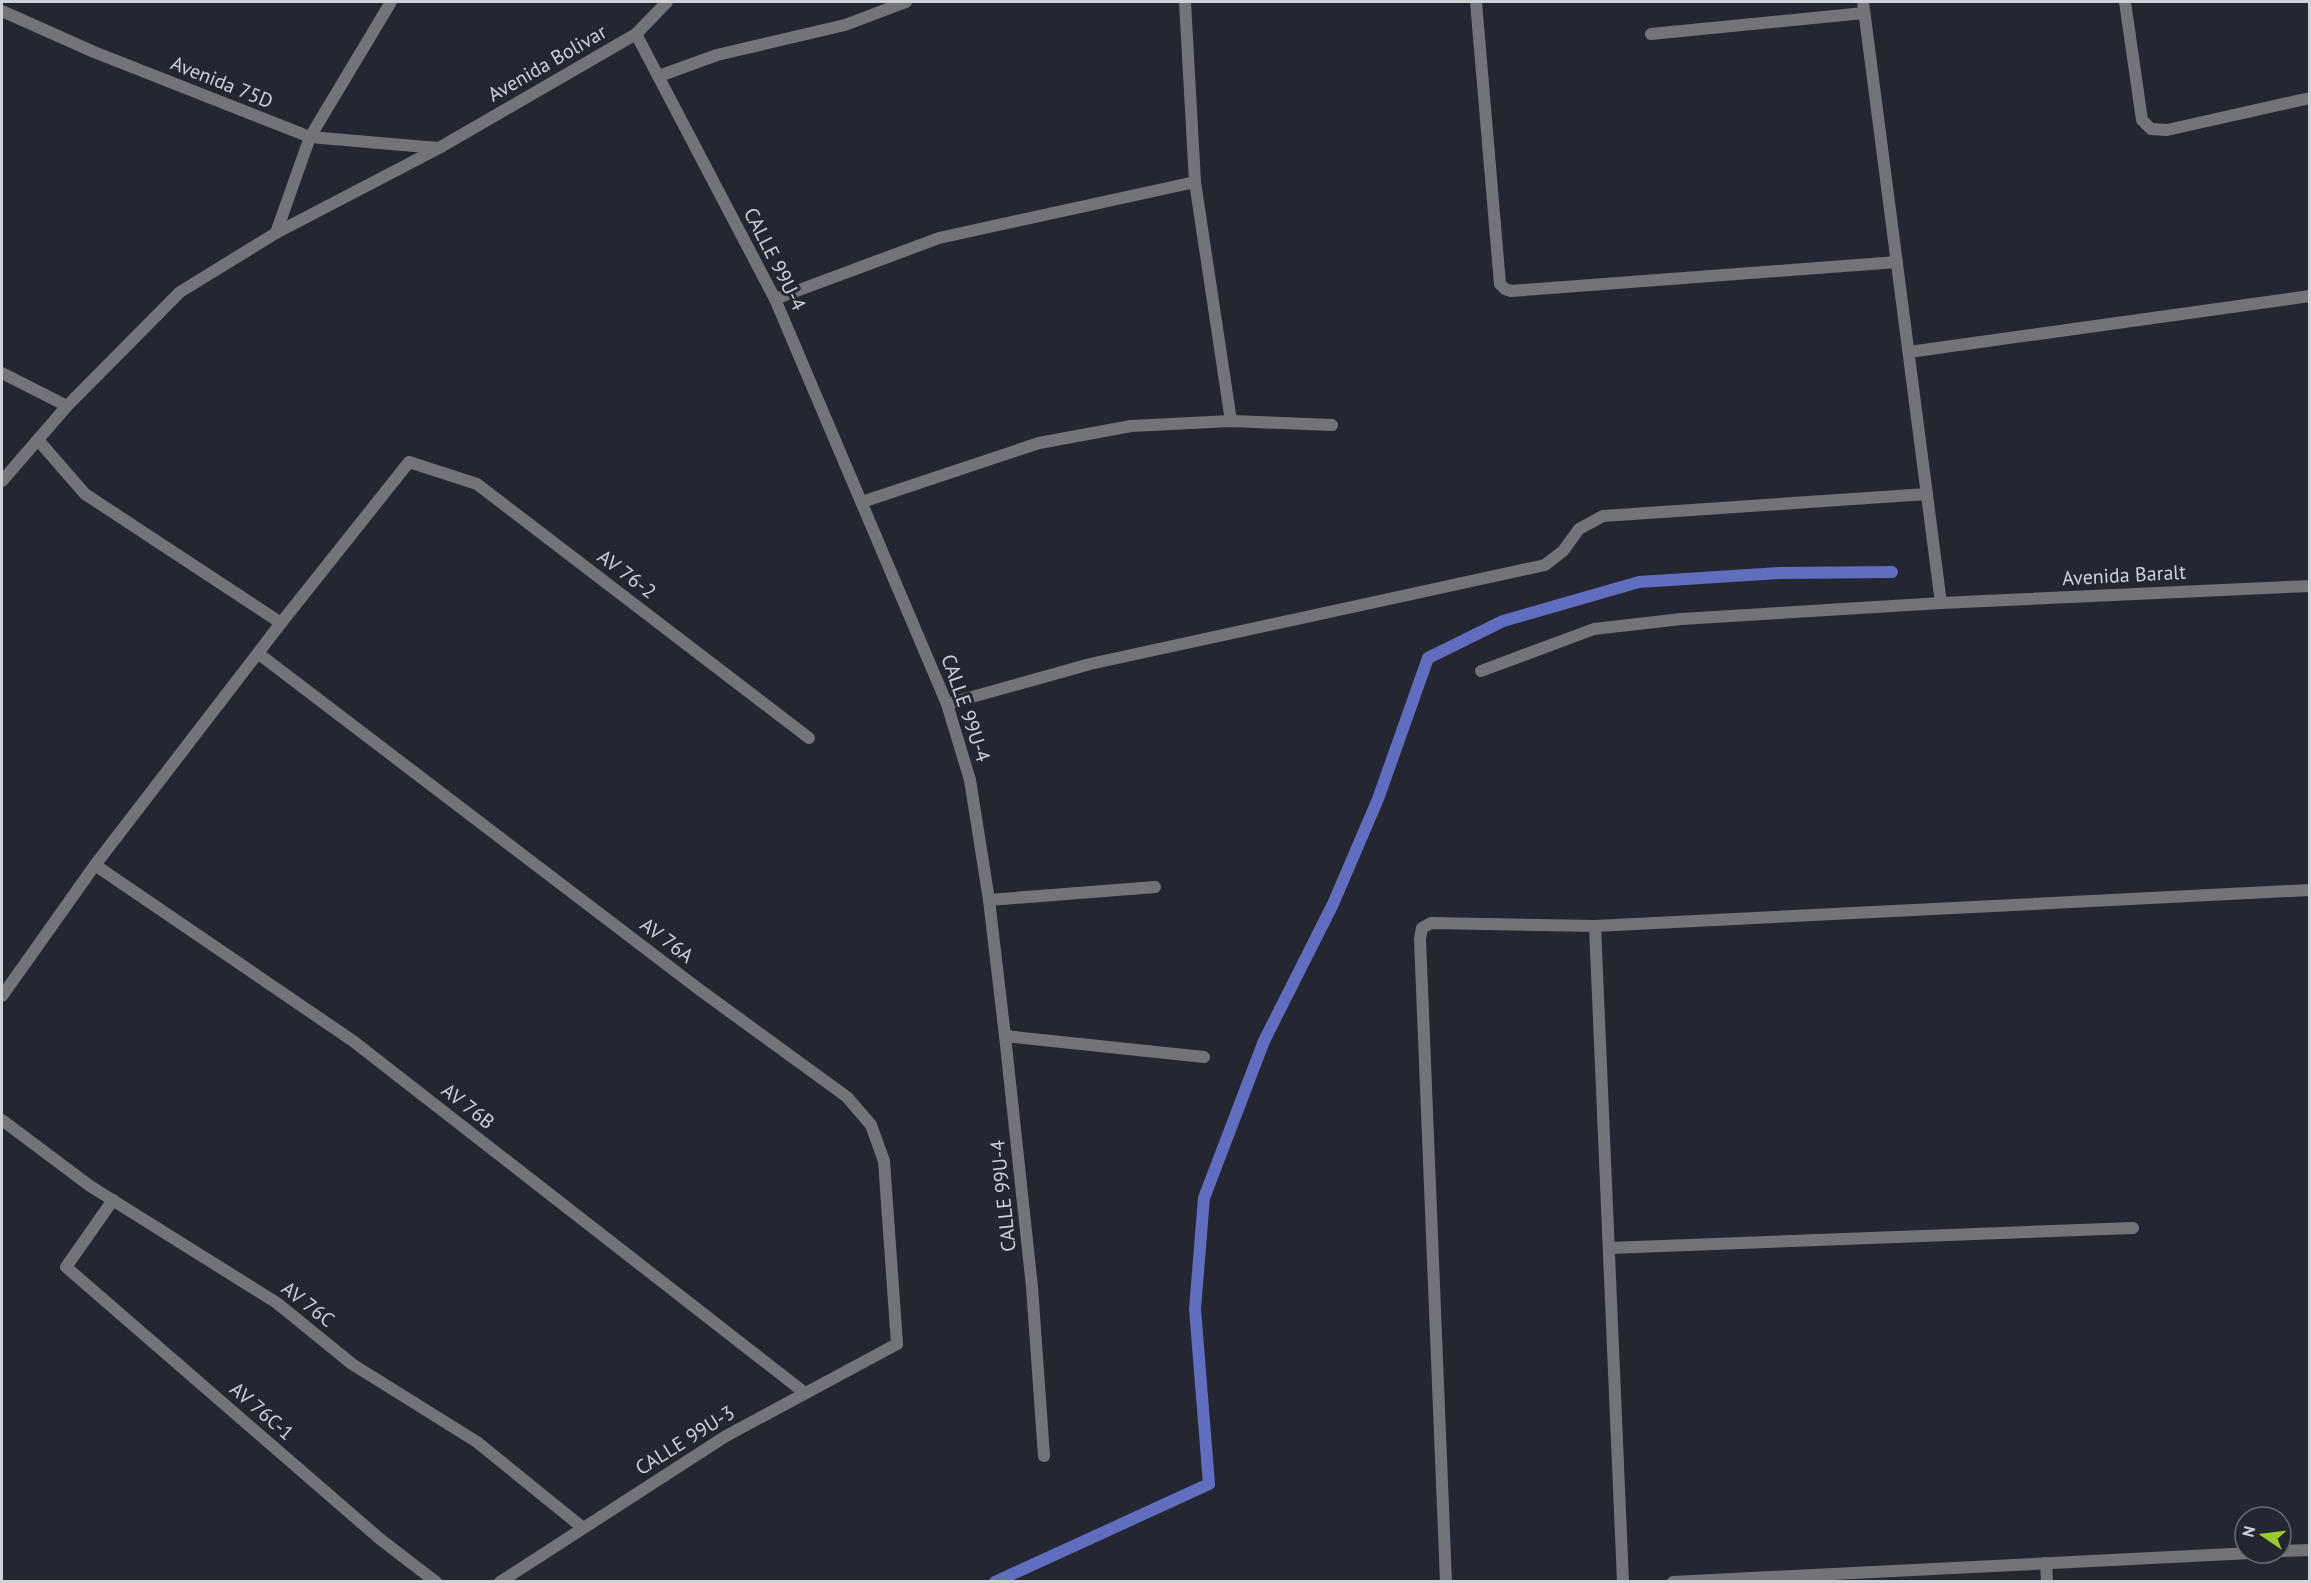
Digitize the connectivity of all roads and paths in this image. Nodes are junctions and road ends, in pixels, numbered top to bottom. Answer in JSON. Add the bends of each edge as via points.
{"nodes":[{"id":1,"x":391,"y":2,"type":"edge"},
{"id":2,"x":667,"y":2,"type":"edge"},
{"id":3,"x":906,"y":2,"type":"edge"},
{"id":4,"x":1185,"y":2,"type":"edge"},
{"id":5,"x":1476,"y":2,"type":"edge"},
{"id":6,"x":2125,"y":2,"type":"edge"},
{"id":7,"x":1863,"y":8,"type":"edge"},
{"id":8,"x":2,"y":11,"type":"edge"},
{"id":9,"x":636,"y":34,"type":"junction"},
{"id":10,"x":1651,"y":34,"type":"dead end"},
{"id":11,"x":659,"y":76,"type":"junction"},
{"id":12,"x":2310,"y":98,"type":"edge"},
{"id":13,"x":310,"y":137,"type":"junction"},
{"id":14,"x":439,"y":148,"type":"junction"},
{"id":15,"x":1195,"y":182,"type":"junction"},
{"id":16,"x":276,"y":233,"type":"junction"},
{"id":17,"x":1897,"y":262,"type":"junction"},
{"id":18,"x":2310,"y":296,"type":"edge"},
{"id":19,"x":776,"y":299,"type":"junction"},
{"id":20,"x":1909,"y":352,"type":"junction"},
{"id":21,"x":2,"y":373,"type":"edge"},
{"id":22,"x":67,"y":406,"type":"junction"},
{"id":23,"x":1231,"y":421,"type":"junction"},
{"id":24,"x":1332,"y":425,"type":"dead end"},
{"id":25,"x":38,"y":440,"type":"junction"},
{"id":26,"x":2,"y":481,"type":"edge"},
{"id":27,"x":1927,"y":494,"type":"junction"},
{"id":28,"x":862,"y":502,"type":"junction"},
{"id":29,"x":2310,"y":586,"type":"edge"},
{"id":30,"x":1941,"y":603,"type":"junction"},
{"id":31,"x":281,"y":623,"type":"junction"},
{"id":32,"x":259,"y":654,"type":"junction"},
{"id":33,"x":1481,"y":671,"type":"dead end"},
{"id":34,"x":947,"y":704,"type":"junction"},
{"id":35,"x":809,"y":738,"type":"dead end"},
{"id":36,"x":95,"y":865,"type":"junction"},
{"id":37,"x":1155,"y":887,"type":"dead end"},
{"id":38,"x":2310,"y":890,"type":"edge"},
{"id":39,"x":989,"y":900,"type":"junction"},
{"id":40,"x":1595,"y":926,"type":"junction"},
{"id":41,"x":2,"y":996,"type":"edge"},
{"id":42,"x":1005,"y":1036,"type":"junction"},
{"id":43,"x":1204,"y":1057,"type":"dead end"},
{"id":44,"x":2,"y":1120,"type":"edge"},
{"id":45,"x":112,"y":1200,"type":"junction"},
{"id":46,"x":2133,"y":1228,"type":"dead end"},
{"id":47,"x":1609,"y":1248,"type":"junction"},
{"id":48,"x":897,"y":1344,"type":"joint"},
{"id":49,"x":805,"y":1394,"type":"junction"},
{"id":50,"x":1044,"y":1456,"type":"dead end"},
{"id":51,"x":583,"y":1528,"type":"junction"},
{"id":52,"x":2310,"y":1550,"type":"edge"},
{"id":53,"x":2293,"y":1551,"type":"edge"},
{"id":54,"x":2233,"y":1554,"type":"edge"},
{"id":55,"x":2046,"y":1563,"type":"junction"},
{"id":56,"x":436,"y":1581,"type":"edge"},
{"id":57,"x":500,"y":1581,"type":"edge"},
{"id":58,"x":1446,"y":1581,"type":"edge"},
{"id":59,"x":1623,"y":1581,"type":"edge"},
{"id":60,"x":1673,"y":1581,"type":"edge"},
{"id":61,"x":2046,"y":1581,"type":"edge"}],
"edges":[{"from":1,"to":13,"type":"street"},
{"from":2,"to":9,"type":"street","name":"Avenida Bolivar"},
{"from":3,"to":11,"type":"street","via":[[845,25],[717,56]]},
{"from":4,"to":15,"type":"street"},
{"from":5,"to":17,"type":"street","via":[[1500,284],[1505,289]]},
{"from":6,"to":12,"type":"street","via":[[2142,120],[2151,129],[2167,130]]},
{"from":7,"to":10,"type":"street"},
{"from":7,"to":17,"type":"street"},
{"from":8,"to":13,"type":"street","name":"Avenida 75D","via":[[94,52]]},
{"from":9,"to":11,"type":"street","name":"CALLE 99U-4"},
{"from":9,"to":14,"type":"street","name":"Avenida Bolivar"},
{"from":11,"to":19,"type":"street","name":"CALLE 99U-4"},
{"from":13,"to":14,"type":"street","name":"Avenida 75D"},
{"from":13,"to":16,"type":"street"},
{"from":14,"to":16,"type":"street","name":"Avenida Bolivar"},
{"from":15,"to":19,"type":"street","via":[[939,238]]},
{"from":15,"to":23,"type":"street"},
{"from":16,"to":22,"type":"street","name":"Avenida Bolivar","via":[[180,292]]},
{"from":17,"to":20,"type":"street"},
{"from":18,"to":20,"type":"street"},
{"from":19,"to":28,"type":"street","name":"CALLE 99U-4"},
{"from":20,"to":27,"type":"street"},
{"from":21,"to":22,"type":"street"},
{"from":22,"to":25,"type":"street","name":"Avenida Bolivar"},
{"from":23,"to":24,"type":"street"},
{"from":23,"to":28,"type":"street","via":[[1131,426],[1039,443]]},
{"from":25,"to":26,"type":"street","name":"Avenida Bolivar"},
{"from":25,"to":31,"type":"street","via":[[85,494]]},
{"from":27,"to":30,"type":"street"},
{"from":27,"to":34,"type":"street","via":[[1603,516],[1579,529],[1563,551],[1545,564],[1090,664]]},
{"from":28,"to":34,"type":"street","name":"CALLE 99U-4"},
{"from":29,"to":30,"type":"street","name":"Avenida Baralt"},
{"from":30,"to":33,"type":"street","name":"Avenida Baralt","via":[[1681,619],[1594,629]]},
{"from":31,"to":32,"type":"street"},
{"from":31,"to":35,"type":"street","name":"AV 76-2","via":[[409,462],[477,483]]},
{"from":32,"to":36,"type":"street"},
{"from":32,"to":48,"type":"street","name":"AV 76A","via":[[847,1097],[871,1125],[884,1161]]},
{"from":34,"to":39,"type":"street","name":"CALLE 99U-4","via":[[970,780]]},
{"from":36,"to":41,"type":"street"},
{"from":36,"to":49,"type":"street","name":"AV 76B","via":[[353,1041]]},
{"from":37,"to":39,"type":"street"},
{"from":38,"to":40,"type":"street"},
{"from":39,"to":42,"type":"street","name":"CALLE 99U-4"},
{"from":40,"to":47,"type":"street"},
{"from":40,"to":58,"type":"street","via":[[1431,923],[1422,928]]},
{"from":42,"to":43,"type":"street"},
{"from":42,"to":50,"type":"street","name":"CALLE 99U-4","via":[[1032,1287]]},
{"from":44,"to":45,"type":"street","name":"AV 76C"},
{"from":45,"to":51,"type":"street","name":"AV 76C","via":[[277,1303],[352,1364],[477,1442]]},
{"from":45,"to":56,"type":"street","name":"AV 76C-1","via":[[66,1267],[370,1531]]},
{"from":46,"to":47,"type":"street"},
{"from":47,"to":59,"type":"street"},
{"from":48,"to":49,"type":"street","name":"CALLE 99U-3"},
{"from":49,"to":51,"type":"street","name":"CALLE 99U-3","via":[[726,1436]]},
{"from":51,"to":57,"type":"street","name":"CALLE 99U-3"},
{"from":52,"to":53,"type":"street"},
{"from":54,"to":55,"type":"street"},
{"from":55,"to":60,"type":"street"},
{"from":55,"to":61,"type":"street"}]}
